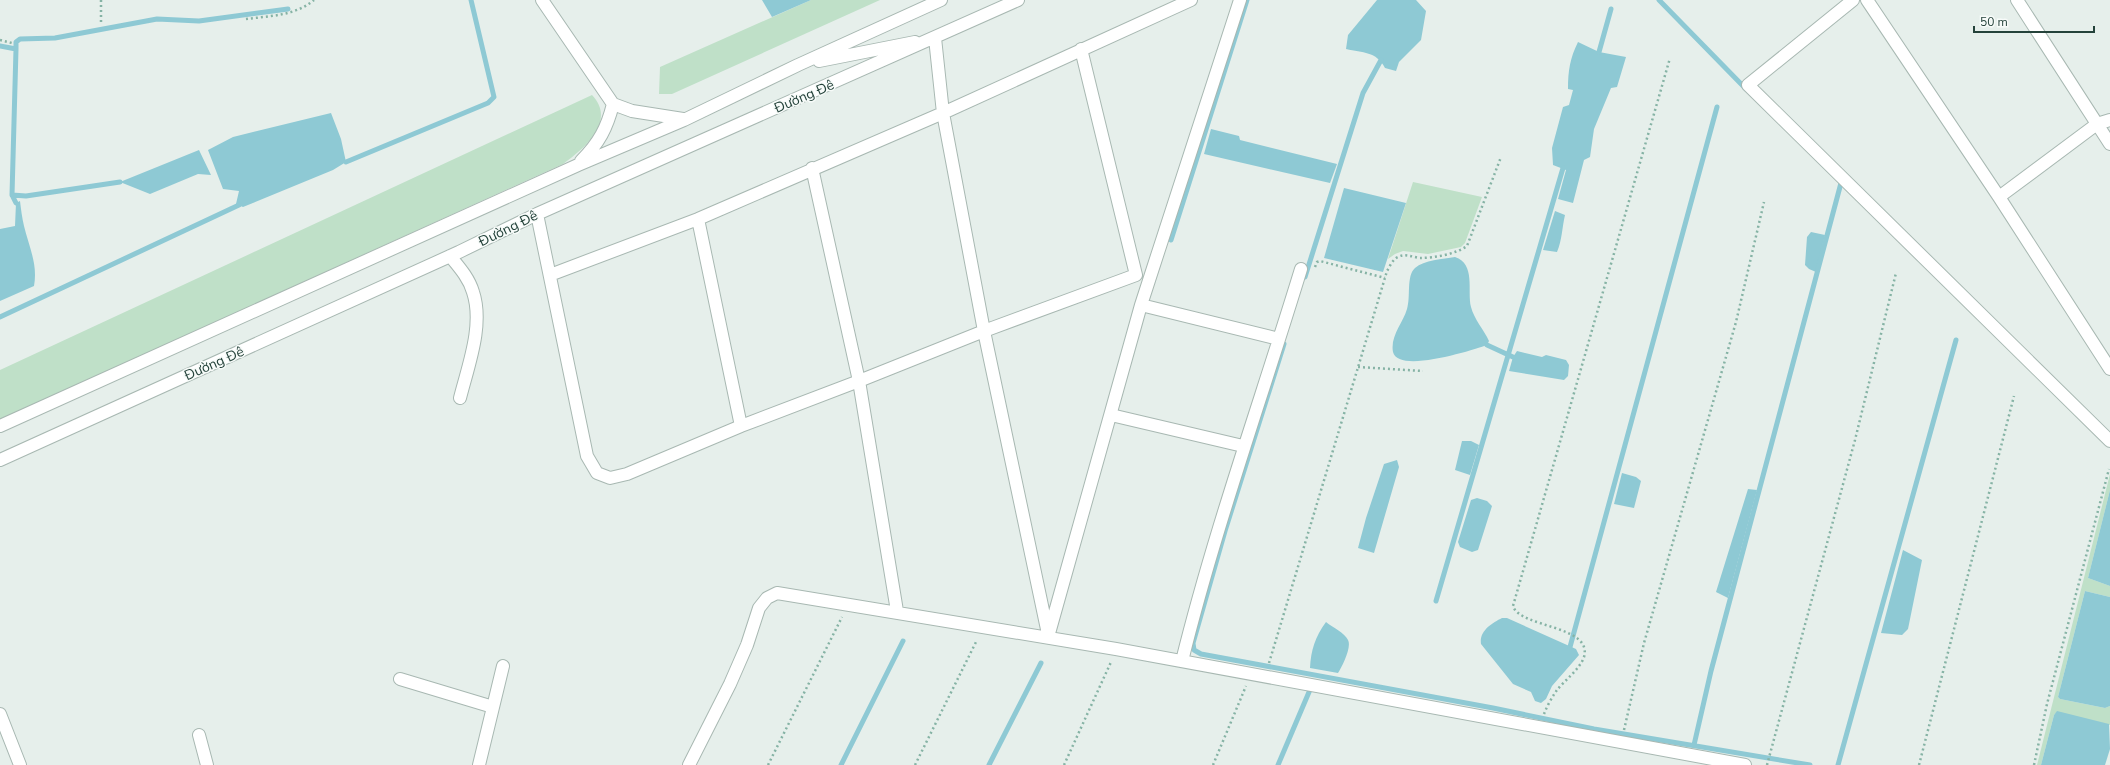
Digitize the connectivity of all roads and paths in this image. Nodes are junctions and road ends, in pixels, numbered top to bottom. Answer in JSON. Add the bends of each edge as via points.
{"nodes":[{"id":1,"x":101,"y":0,"type":"edge"},
{"id":2,"x":314,"y":0,"type":"edge"},
{"id":3,"x":542,"y":0,"type":"edge"},
{"id":4,"x":941,"y":0,"type":"edge"},
{"id":5,"x":1018,"y":0,"type":"edge"},
{"id":6,"x":1191,"y":0,"type":"edge"},
{"id":7,"x":1240,"y":0,"type":"edge"},
{"id":8,"x":1853,"y":0,"type":"edge"},
{"id":9,"x":1867,"y":0,"type":"edge"},
{"id":10,"x":2017,"y":0,"type":"edge"},
{"id":11,"x":246,"y":19,"type":"dead end"},
{"id":12,"x":101,"y":22,"type":"dead end"},
{"id":13,"x":935,"y":38,"type":"junction"},
{"id":14,"x":0,"y":40,"type":"edge"},
{"id":15,"x":12,"y":43,"type":"dead end"},
{"id":16,"x":1081,"y":49,"type":"junction"},
{"id":17,"x":1670,"y":58,"type":"dead end"},
{"id":18,"x":798,"y":65,"type":"junction"},
{"id":19,"x":613,"y":104,"type":"junction"},
{"id":20,"x":943,"y":112,"type":"junction"},
{"id":21,"x":684,"y":120,"type":"junction"},
{"id":22,"x":2110,"y":120,"type":"edge"},
{"id":23,"x":2097,"y":124,"type":"junction"},
{"id":24,"x":2110,"y":144,"type":"edge"},
{"id":25,"x":1501,"y":157,"type":"dead end"},
{"id":26,"x":578,"y":165,"type":"junction"},
{"id":27,"x":812,"y":168,"type":"junction"},
{"id":28,"x":1999,"y":197,"type":"junction"},
{"id":29,"x":1764,"y":202,"type":"dead end"},
{"id":30,"x":537,"y":214,"type":"junction"},
{"id":31,"x":698,"y":219,"type":"junction"},
{"id":32,"x":450,"y":256,"type":"junction"},
{"id":33,"x":1301,"y":269,"type":"dead end"},
{"id":34,"x":1313,"y":272,"type":"dead end"},
{"id":35,"x":1896,"y":272,"type":"dead end"},
{"id":36,"x":550,"y":275,"type":"junction"},
{"id":37,"x":1136,"y":275,"type":"junction"},
{"id":38,"x":1385,"y":278,"type":"junction"},
{"id":39,"x":1150,"y":282,"type":"junction"},
{"id":40,"x":1141,"y":305,"type":"junction"},
{"id":41,"x":984,"y":331,"type":"junction"},
{"id":42,"x":1279,"y":339,"type":"junction"},
{"id":43,"x":1358,"y":367,"type":"junction"},
{"id":44,"x":2110,"y":369,"type":"edge"},
{"id":45,"x":1423,"y":371,"type":"dead end"},
{"id":46,"x":859,"y":381,"type":"junction"},
{"id":47,"x":2014,"y":396,"type":"dead end"},
{"id":48,"x":460,"y":398,"type":"dead end"},
{"id":49,"x":1111,"y":415,"type":"junction"},
{"id":50,"x":0,"y":426,"type":"edge"},
{"id":51,"x":741,"y":426,"type":"junction"},
{"id":52,"x":2110,"y":441,"type":"edge"},
{"id":53,"x":1243,"y":446,"type":"junction"},
{"id":54,"x":0,"y":460,"type":"edge"},
{"id":55,"x":2109,"y":469,"type":"dead end"},
{"id":56,"x":847,"y":603,"type":"junction"},
{"id":57,"x":897,"y":612,"type":"junction"},
{"id":58,"x":984,"y":626,"type":"junction"},
{"id":59,"x":1048,"y":638,"type":"junction"},
{"id":60,"x":1116,"y":650,"type":"junction"},
{"id":61,"x":1182,"y":661,"type":"junction"},
{"id":62,"x":503,"y":666,"type":"dead end"},
{"id":63,"x":1251,"y":674,"type":"junction"},
{"id":64,"x":1266,"y":677,"type":"junction"},
{"id":65,"x":400,"y":678,"type":"dead end"},
{"id":66,"x":493,"y":707,"type":"junction"},
{"id":67,"x":0,"y":714,"type":"edge"},
{"id":68,"x":1538,"y":728,"type":"junction"},
{"id":69,"x":199,"y":735,"type":"dead end"},
{"id":70,"x":1621,"y":743,"type":"junction"},
{"id":71,"x":20,"y":765,"type":"edge"},
{"id":72,"x":207,"y":765,"type":"edge"},
{"id":73,"x":479,"y":765,"type":"edge"},
{"id":74,"x":689,"y":765,"type":"edge"},
{"id":75,"x":768,"y":765,"type":"edge"},
{"id":76,"x":915,"y":765,"type":"edge"},
{"id":77,"x":1064,"y":765,"type":"edge"},
{"id":78,"x":1213,"y":765,"type":"edge"},
{"id":79,"x":1745,"y":765,"type":"edge"},
{"id":80,"x":1767,"y":765,"type":"edge"},
{"id":81,"x":1919,"y":765,"type":"edge"},
{"id":82,"x":2034,"y":765,"type":"edge"}],
"edges":[{"from":1,"to":12,"type":"path"},
{"from":2,"to":11,"type":"path","via":[[304,8],[290,13]]},
{"from":3,"to":19,"type":"street"},
{"from":4,"to":18,"type":"street","name":"Đường Đê"},
{"from":5,"to":13,"type":"street","name":"Đường Đê"},
{"from":6,"to":16,"type":"street"},
{"from":7,"to":39,"type":"street"},
{"from":8,"to":52,"type":"street","via":[[1748,86]]},
{"from":9,"to":28,"type":"street"},
{"from":10,"to":23,"type":"street"},
{"from":13,"to":18,"type":"street"},
{"from":13,"to":20,"type":"street"},
{"from":13,"to":30,"type":"street","name":"Đường Đê"},
{"from":14,"to":15,"type":"path"},
{"from":16,"to":20,"type":"street"},
{"from":16,"to":37,"type":"street"},
{"from":17,"to":68,"type":"path","via":[[1663,90],[1514,598],[1513,606],[1519,615],[1562,630],[1578,640],[1584,650],[1582,661],[1557,691]]},
{"from":18,"to":21,"type":"street","name":"Đường Đê"},
{"from":19,"to":21,"type":"street","via":[[632,111]]},
{"from":19,"to":26,"type":"street","via":[[608,125],[594,148]]},
{"from":20,"to":27,"type":"street"},
{"from":20,"to":41,"type":"street"},
{"from":21,"to":26,"type":"street","name":"Đường Đê"},
{"from":22,"to":23,"type":"street"},
{"from":23,"to":24,"type":"street"},
{"from":23,"to":28,"type":"street"},
{"from":25,"to":38,"type":"path","via":[[1467,246],[1461,250],[1430,257],[1398,257]]},
{"from":26,"to":50,"type":"street","name":"Đường Đê"},
{"from":27,"to":31,"type":"street"},
{"from":27,"to":46,"type":"street"},
{"from":28,"to":44,"type":"street"},
{"from":29,"to":70,"type":"path","via":[[1736,322],[1644,643]]},
{"from":30,"to":32,"type":"street","name":"Đường Đê"},
{"from":30,"to":36,"type":"street"},
{"from":31,"to":36,"type":"street"},
{"from":31,"to":51,"type":"street"},
{"from":32,"to":48,"type":"street","via":[[466,275],[474,292],[476,314],[475,335]]},
{"from":32,"to":54,"type":"street","name":"Đường Đê"},
{"from":33,"to":42,"type":"street"},
{"from":34,"to":38,"type":"path","via":[[1320,261]]},
{"from":35,"to":80,"type":"path","via":[[1855,440]]},
{"from":36,"to":51,"type":"street","via":[[587,456],[597,473],[610,478],[627,474]]},
{"from":37,"to":39,"type":"street"},
{"from":37,"to":41,"type":"street"},
{"from":38,"to":43,"type":"path"},
{"from":39,"to":40,"type":"street"},
{"from":40,"to":42,"type":"street"},
{"from":40,"to":49,"type":"street"},
{"from":41,"to":46,"type":"street"},
{"from":41,"to":59,"type":"street"},
{"from":42,"to":53,"type":"street"},
{"from":43,"to":45,"type":"path"},
{"from":43,"to":64,"type":"path"},
{"from":46,"to":51,"type":"street"},
{"from":46,"to":57,"type":"street"},
{"from":47,"to":81,"type":"path"},
{"from":49,"to":53,"type":"street"},
{"from":49,"to":59,"type":"street"},
{"from":53,"to":61,"type":"street","via":[[1201,582]]},
{"from":55,"to":82,"type":"path","via":[[2047,704]]},
{"from":56,"to":57,"type":"street"},
{"from":56,"to":74,"type":"street","via":[[783,593],[767,598],[759,608],[730,684]]},
{"from":56,"to":75,"type":"path","via":[[840,623]]},
{"from":57,"to":58,"type":"street"},
{"from":58,"to":59,"type":"street"},
{"from":58,"to":76,"type":"path"},
{"from":59,"to":60,"type":"street"},
{"from":60,"to":61,"type":"street"},
{"from":60,"to":77,"type":"path"},
{"from":61,"to":63,"type":"street"},
{"from":62,"to":66,"type":"street"},
{"from":63,"to":64,"type":"street"},
{"from":63,"to":78,"type":"path"},
{"from":64,"to":68,"type":"street"},
{"from":65,"to":66,"type":"street"},
{"from":66,"to":73,"type":"street"},
{"from":67,"to":71,"type":"street"},
{"from":68,"to":70,"type":"street"},
{"from":69,"to":72,"type":"street"},
{"from":70,"to":79,"type":"street"}]}
